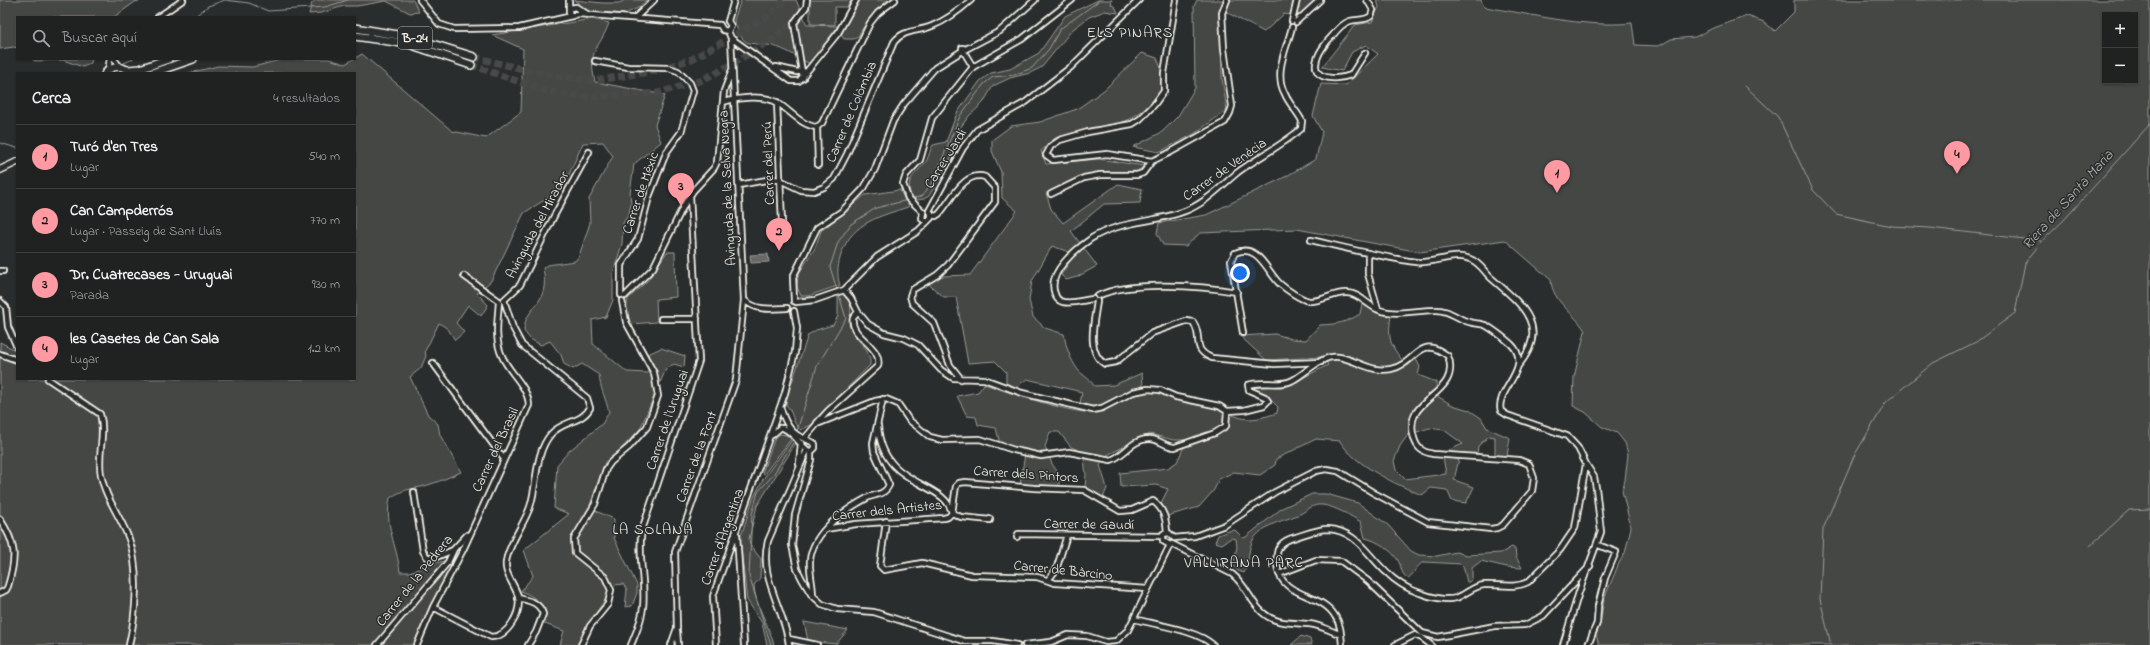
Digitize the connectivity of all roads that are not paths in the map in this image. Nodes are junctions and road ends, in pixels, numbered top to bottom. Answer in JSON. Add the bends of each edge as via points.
{"nodes":[{"id":1,"x":183,"y":0,"type":"edge"},
{"id":2,"x":420,"y":0,"type":"edge"},
{"id":3,"x":570,"y":0,"type":"edge"},
{"id":4,"x":654,"y":0,"type":"edge"},
{"id":5,"x":734,"y":0,"type":"edge"},
{"id":6,"x":807,"y":0,"type":"edge"},
{"id":7,"x":856,"y":0,"type":"edge"},
{"id":8,"x":895,"y":0,"type":"edge"},
{"id":9,"x":971,"y":0,"type":"edge"},
{"id":10,"x":1035,"y":0,"type":"edge"},
{"id":11,"x":1072,"y":0,"type":"edge"},
{"id":12,"x":1139,"y":0,"type":"edge"},
{"id":13,"x":1176,"y":0,"type":"edge"},
{"id":14,"x":1227,"y":0,"type":"edge"},
{"id":15,"x":1296,"y":0,"type":"edge"},
{"id":16,"x":1320,"y":0,"type":"edge"},
{"id":17,"x":1367,"y":0,"type":"edge"},
{"id":18,"x":574,"y":11,"type":"junction"},
{"id":19,"x":159,"y":16,"type":"edge"},
{"id":20,"x":635,"y":18,"type":"junction"},
{"id":21,"x":728,"y":21,"type":"junction"},
{"id":22,"x":1293,"y":23,"type":"junction"},
{"id":23,"x":720,"y":25,"type":"junction"},
{"id":24,"x":356,"y":28,"type":"edge"},
{"id":25,"x":728,"y":31,"type":"junction"},
{"id":26,"x":356,"y":36,"type":"edge"},
{"id":27,"x":731,"y":38,"type":"junction"},
{"id":28,"x":964,"y":50,"type":"junction"},
{"id":29,"x":1365,"y":53,"type":"dead end"},
{"id":30,"x":474,"y":57,"type":"tunnel mouth"},
{"id":31,"x":110,"y":60,"type":"edge"},
{"id":32,"x":115,"y":60,"type":"edge"},
{"id":33,"x":165,"y":60,"type":"edge"},
{"id":34,"x":190,"y":60,"type":"edge"},
{"id":35,"x":595,"y":61,"type":"dead end"},
{"id":36,"x":471,"y":65,"type":"tunnel mouth"},
{"id":37,"x":120,"y":66,"type":"junction"},
{"id":38,"x":772,"y":66,"type":"junction"},
{"id":39,"x":973,"y":67,"type":"junction"},
{"id":40,"x":811,"y":68,"type":"junction"},
{"id":41,"x":732,"y":69,"type":"junction"},
{"id":42,"x":802,"y":71,"type":"junction"},
{"id":43,"x":106,"y":72,"type":"edge"},
{"id":44,"x":129,"y":72,"type":"edge"},
{"id":45,"x":155,"y":72,"type":"edge"},
{"id":46,"x":803,"y":78,"type":"junction"},
{"id":47,"x":735,"y":99,"type":"junction"},
{"id":48,"x":723,"y":102,"type":"junction"},
{"id":49,"x":777,"y":102,"type":"junction"},
{"id":50,"x":817,"y":127,"type":"junction"},
{"id":51,"x":589,"y":152,"type":"dead end"},
{"id":52,"x":1152,"y":160,"type":"junction"},
{"id":53,"x":16,"y":162,"type":"edge"},
{"id":54,"x":818,"y":165,"type":"dead end"},
{"id":55,"x":0,"y":170,"type":"edge"},
{"id":56,"x":780,"y":180,"type":"junction"},
{"id":57,"x":739,"y":185,"type":"junction"},
{"id":58,"x":1051,"y":194,"type":"dead end"},
{"id":59,"x":690,"y":196,"type":"junction"},
{"id":60,"x":923,"y":212,"type":"junction"},
{"id":61,"x":930,"y":213,"type":"junction"},
{"id":62,"x":927,"y":222,"type":"junction"},
{"id":63,"x":782,"y":224,"type":"dead end"},
{"id":64,"x":1311,"y":240,"type":"dead end"},
{"id":65,"x":1368,"y":254,"type":"junction"},
{"id":66,"x":464,"y":276,"type":"dead end"},
{"id":67,"x":840,"y":291,"type":"junction"},
{"id":68,"x":1237,"y":292,"type":"junction"},
{"id":69,"x":623,"y":295,"type":"junction"},
{"id":70,"x":1096,"y":299,"type":"junction"},
{"id":71,"x":504,"y":300,"type":"junction"},
{"id":72,"x":744,"y":300,"type":"junction"},
{"id":73,"x":0,"y":301,"type":"edge"},
{"id":74,"x":499,"y":301,"type":"junction"},
{"id":75,"x":795,"y":302,"type":"junction"},
{"id":76,"x":786,"y":308,"type":"junction"},
{"id":77,"x":1378,"y":309,"type":"junction"},
{"id":78,"x":794,"y":311,"type":"junction"},
{"id":79,"x":858,"y":312,"type":"junction"},
{"id":80,"x":661,"y":319,"type":"dead end"},
{"id":81,"x":697,"y":319,"type":"junction"},
{"id":82,"x":1243,"y":333,"type":"dead end"},
{"id":83,"x":16,"y":345,"type":"edge"},
{"id":84,"x":0,"y":354,"type":"edge"},
{"id":85,"x":16,"y":360,"type":"edge"},
{"id":86,"x":1321,"y":362,"type":"junction"},
{"id":87,"x":433,"y":363,"type":"dead end"},
{"id":88,"x":1518,"y":366,"type":"junction"},
{"id":89,"x":961,"y":379,"type":"junction"},
{"id":90,"x":49,"y":380,"type":"edge"},
{"id":91,"x":883,"y":399,"type":"junction"},
{"id":92,"x":780,"y":407,"type":"junction"},
{"id":93,"x":1227,"y":411,"type":"junction"},
{"id":94,"x":785,"y":418,"type":"junction"},
{"id":95,"x":776,"y":421,"type":"junction"},
{"id":96,"x":817,"y":424,"type":"junction"},
{"id":97,"x":878,"y":426,"type":"junction"},
{"id":98,"x":783,"y":427,"type":"junction"},
{"id":99,"x":770,"y":438,"type":"junction"},
{"id":100,"x":807,"y":439,"type":"junction"},
{"id":101,"x":801,"y":444,"type":"junction"},
{"id":102,"x":809,"y":451,"type":"junction"},
{"id":103,"x":504,"y":459,"type":"junction"},
{"id":104,"x":1586,"y":464,"type":"junction"},
{"id":105,"x":799,"y":470,"type":"junction"},
{"id":106,"x":414,"y":492,"type":"dead end"},
{"id":107,"x":952,"y":513,"type":"junction"},
{"id":108,"x":0,"y":519,"type":"edge"},
{"id":109,"x":990,"y":519,"type":"dead end"},
{"id":110,"x":886,"y":522,"type":"junction"},
{"id":111,"x":824,"y":530,"type":"junction"},
{"id":112,"x":470,"y":532,"type":"junction"},
{"id":113,"x":1167,"y":532,"type":"junction"},
{"id":114,"x":737,"y":534,"type":"junction"},
{"id":115,"x":1067,"y":535,"type":"junction"},
{"id":116,"x":1162,"y":536,"type":"junction"},
{"id":117,"x":1017,"y":537,"type":"dead end"},
{"id":118,"x":1174,"y":538,"type":"junction"},
{"id":119,"x":1171,"y":544,"type":"junction"},
{"id":120,"x":1598,"y":545,"type":"junction"},
{"id":121,"x":731,"y":548,"type":"junction"},
{"id":122,"x":454,"y":549,"type":"junction"},
{"id":123,"x":738,"y":553,"type":"junction"},
{"id":124,"x":1590,"y":566,"type":"junction"},
{"id":125,"x":1279,"y":574,"type":"junction"},
{"id":126,"x":1048,"y":580,"type":"junction"},
{"id":127,"x":1148,"y":589,"type":"junction"},
{"id":128,"x":0,"y":593,"type":"edge"},
{"id":129,"x":814,"y":596,"type":"junction"},
{"id":130,"x":518,"y":598,"type":"junction"},
{"id":131,"x":433,"y":607,"type":"junction"},
{"id":132,"x":1134,"y":619,"type":"junction"},
{"id":133,"x":677,"y":628,"type":"junction"},
{"id":134,"x":1420,"y":634,"type":"junction"},
{"id":135,"x":1341,"y":635,"type":"junction"},
{"id":136,"x":789,"y":639,"type":"junction"},
{"id":137,"x":129,"y":645,"type":"edge"},
{"id":138,"x":377,"y":645,"type":"edge"},
{"id":139,"x":417,"y":645,"type":"edge"},
{"id":140,"x":528,"y":645,"type":"edge"},
{"id":141,"x":581,"y":645,"type":"edge"},
{"id":142,"x":631,"y":645,"type":"edge"},
{"id":143,"x":671,"y":645,"type":"edge"},
{"id":144,"x":678,"y":645,"type":"edge"},
{"id":145,"x":716,"y":645,"type":"edge"},
{"id":146,"x":744,"y":645,"type":"edge"},
{"id":147,"x":789,"y":645,"type":"edge"},
{"id":148,"x":817,"y":645,"type":"edge"},
{"id":149,"x":1017,"y":645,"type":"edge"},
{"id":150,"x":1025,"y":645,"type":"edge"},
{"id":151,"x":1213,"y":645,"type":"edge"},
{"id":152,"x":1341,"y":645,"type":"edge"},
{"id":153,"x":1395,"y":645,"type":"edge"},
{"id":154,"x":1432,"y":645,"type":"edge"},
{"id":155,"x":1563,"y":645,"type":"edge"},
{"id":156,"x":1588,"y":645,"type":"edge"}],
"edges":[{"from":1,"to":19,"type":"street"},
{"from":2,"to":18,"type":"street","via":[[439,24],[454,29],[519,28]]},
{"from":3,"to":18,"type":"street"},
{"from":4,"to":20,"type":"street"},
{"from":5,"to":21,"type":"street"},
{"from":6,"to":42,"type":"street","via":[[806,7],[794,23]]},
{"from":7,"to":40,"type":"street","via":[[838,33]]},
{"from":8,"to":50,"type":"street","via":[[870,23],[822,123]]},
{"from":9,"to":56,"type":"street","name":"Carrer de Colòmbia","via":[[944,20],[902,34],[894,42],[848,154],[834,180],[810,192]]},
{"from":10,"to":28,"type":"street","name":"Carrer d'Argentina","via":[[1000,31]]},
{"from":11,"to":39,"type":"street","via":[[1022,39]]},
{"from":12,"to":61,"type":"street","name":"Carrer Jardí","via":[[1071,66],[1026,102],[978,130],[963,148]]},
{"from":13,"to":52,"type":"street","via":[[1164,73],[1164,91],[1154,105],[1132,124],[1060,140],[1051,146],[1046,155],[1053,160],[1107,154]]},
{"from":14,"to":52,"type":"street","via":[[1222,14],[1228,85],[1232,101],[1230,113],[1225,122],[1216,128]]},
{"from":15,"to":22,"type":"street","name":"Carrer de Venècia"},
{"from":16,"to":22,"type":"street"},
{"from":17,"to":29,"type":"street","via":[[1373,10],[1371,16],[1348,21],[1339,28],[1322,51],[1316,68],[1321,75],[1327,77],[1348,76]]},
{"from":18,"to":20,"type":"street","via":[[591,15]]},
{"from":20,"to":23,"type":"street"},
{"from":21,"to":23,"type":"street","via":[[723,21]]},
{"from":21,"to":25,"type":"street","via":[[731,26]]},
{"from":22,"to":70,"type":"street","name":"Carrer de Venècia","via":[[1280,79],[1285,96],[1302,121],[1300,130],[1196,206],[1169,216],[1116,227],[1087,242],[1060,268],[1054,277],[1053,288],[1056,298],[1065,303]]},
{"from":23,"to":25,"type":"street","via":[[722,30]]},
{"from":24,"to":30,"type":"highway","number":"B-24","via":[[410,36]]},
{"from":25,"to":27,"type":"street","name":"Avinguda de la Selva Negra"},
{"from":26,"to":36,"type":"highway","number":"B-24","via":[[409,44]]},
{"from":27,"to":38,"type":"street"},
{"from":27,"to":41,"type":"street","name":"Avinguda de la Selva Negra"},
{"from":28,"to":39,"type":"street"},
{"from":28,"to":75,"type":"street","name":"Carrer d'Argentina","via":[[935,68],[904,104],[893,121],[867,183],[842,210],[817,228],[793,277]]},
{"from":31,"to":43,"type":"street"},
{"from":32,"to":37,"type":"street"},
{"from":33,"to":44,"type":"highway"},
{"from":34,"to":45,"type":"highway"},
{"from":35,"to":69,"type":"street","name":"Carrer de Mèxic","via":[[628,67],[669,68],[678,71],[690,83],[693,91],[681,132],[666,153],[649,197],[638,239],[621,265],[620,289]]},
{"from":37,"to":43,"type":"main road"},
{"from":37,"to":44,"type":"main road"},
{"from":38,"to":42,"type":"street"},
{"from":38,"to":46,"type":"street","via":[[791,80],[799,81]]},
{"from":39,"to":60,"type":"street","via":[[932,118],[920,160],[906,175],[903,184],[910,199]]},
{"from":40,"to":42,"type":"street"},
{"from":40,"to":46,"type":"street"},
{"from":41,"to":47,"type":"street","name":"Avinguda de la Selva Negra"},
{"from":41,"to":48,"type":"street"},
{"from":42,"to":46,"type":"street"},
{"from":47,"to":48,"type":"street"},
{"from":47,"to":49,"type":"street","via":[[769,99]]},
{"from":47,"to":57,"type":"street","name":"Avinguda de la Selva Negra"},
{"from":48,"to":59,"type":"street","via":[[717,162]]},
{"from":49,"to":50,"type":"street","via":[[806,124]]},
{"from":49,"to":56,"type":"street","name":"Carrer del Perú"},
{"from":50,"to":54,"type":"street"},
{"from":51,"to":71,"type":"street","name":"Avinguda del Mirador","via":[[520,285]]},
{"from":52,"to":58,"type":"street","via":[[1143,173],[1100,174],[1084,178]]},
{"from":53,"to":55,"type":"main road"},
{"from":56,"to":57,"type":"street","name":"Carrer de Colòmbia"},
{"from":56,"to":63,"type":"street","name":"Carrer del Perú"},
{"from":57,"to":72,"type":"street","name":"Avinguda de la Selva Negra"},
{"from":59,"to":69,"type":"street","via":[[656,264]]},
{"from":59,"to":81,"type":"street","name":"Carrer de l'Uruguai"},
{"from":60,"to":61,"type":"street"},
{"from":60,"to":62,"type":"street","via":[[922,219]]},
{"from":61,"to":62,"type":"street","via":[[930,220]]},
{"from":61,"to":89,"type":"street","via":[[936,216],[939,214],[965,181],[973,176],[985,177],[995,188],[995,202],[948,265],[912,290],[910,296],[912,303],[934,323],[950,365]]},
{"from":62,"to":67,"type":"street","via":[[918,231],[877,257]]},
{"from":64,"to":65,"type":"street"},
{"from":65,"to":77,"type":"street","via":[[1368,274]]},
{"from":65,"to":88,"type":"street","via":[[1417,262],[1463,257],[1477,263],[1514,297],[1532,323],[1531,345]]},
{"from":66,"to":74,"type":"street"},
{"from":67,"to":75,"type":"street","via":[[815,300]]},
{"from":67,"to":79,"type":"street","via":[[851,298]]},
{"from":68,"to":70,"type":"street","name":"Carrer de Venècia","via":[[1215,288],[1145,286],[1110,291]]},
{"from":68,"to":77,"type":"street","via":[[1231,261],[1235,253],[1243,250],[1255,253],[1280,284],[1302,298],[1315,301],[1339,293],[1350,293]]},
{"from":68,"to":82,"type":"street"},
{"from":69,"to":141,"type":"street","via":[[626,322],[654,372],[658,396],[647,427],[606,469],[595,504],[574,539],[575,553],[605,577],[611,590],[608,604],[590,626]]},
{"from":70,"to":86,"type":"street","via":[[1093,344],[1096,355],[1105,364],[1116,362],[1152,333],[1186,321],[1193,322],[1197,328],[1198,348],[1212,358],[1274,364]]},
{"from":71,"to":74,"type":"street"},
{"from":71,"to":130,"type":"street","via":[[513,328],[522,345],[588,398],[590,408],[583,417],[561,425],[550,434],[541,451],[530,507],[506,558],[506,574]]},
{"from":72,"to":76,"type":"street","via":[[762,309]]},
{"from":72,"to":133,"type":"street","name":"Carrer de la Font","via":[[736,380],[675,552]]},
{"from":73,"to":83,"type":"street","via":[[6,307],[8,327]]},
{"from":74,"to":103,"type":"street","name":"Carrer del Brasil","via":[[499,349],[507,366],[524,389],[529,405]]},
{"from":75,"to":76,"type":"street"},
{"from":75,"to":78,"type":"street","name":"Carrer d'Argentina"},
{"from":76,"to":78,"type":"street","via":[[790,312]]},
{"from":77,"to":88,"type":"street","via":[[1398,312],[1438,309],[1471,323],[1486,326],[1512,345],[1517,355]]},
{"from":78,"to":92,"type":"street","name":"Carrer d'Argentina","via":[[794,352]]},
{"from":79,"to":89,"type":"street","via":[[874,328],[918,344],[947,376]]},
{"from":79,"to":96,"type":"street","via":[[853,318],[854,326],[876,354],[878,366]]},
{"from":80,"to":81,"type":"street"},
{"from":81,"to":142,"type":"street","name":"Carrer de l'Uruguai","via":[[697,368],[642,530],[640,546],[643,606]]},
{"from":84,"to":85,"type":"street"},
{"from":86,"to":93,"type":"street","via":[[1289,382],[1248,386],[1249,390],[1267,399],[1267,404]]},
{"from":86,"to":118,"type":"street","via":[[1339,357],[1373,369],[1391,369],[1426,347],[1436,347],[1448,356],[1450,361],[1448,378],[1416,412],[1413,435],[1417,447],[1424,453],[1484,456],[1524,462],[1529,464],[1533,472],[1532,492],[1503,525],[1491,529],[1428,522],[1338,471],[1326,469],[1316,471],[1275,492],[1225,525],[1195,536]]},
{"from":87,"to":103,"type":"street"},
{"from":88,"to":104,"type":"street","via":[[1500,404],[1501,411],[1567,436]]},
{"from":89,"to":93,"type":"street","via":[[984,379],[1022,393],[1088,409],[1102,408],[1133,392],[1155,388],[1176,397],[1219,406]]},
{"from":90,"to":137,"type":"street","via":[[100,414],[101,474],[104,487],[129,539],[132,555],[136,593]]},
{"from":91,"to":93,"type":"street","via":[[894,401],[909,420],[930,437],[942,440],[980,439],[1041,456],[1069,452],[1107,460],[1115,459],[1133,444],[1149,438],[1168,447],[1175,447],[1215,433],[1226,426]]},
{"from":91,"to":96,"type":"street"},
{"from":91,"to":97,"type":"street"},
{"from":92,"to":94,"type":"street"},
{"from":92,"to":95,"type":"street","name":"Carrer d'Argentina"},
{"from":94,"to":95,"type":"street"},
{"from":94,"to":98,"type":"street"},
{"from":95,"to":98,"type":"street"},
{"from":95,"to":99,"type":"street","name":"Carrer d'Argentina"},
{"from":96,"to":100,"type":"street"},
{"from":97,"to":107,"type":"street","via":[[888,460],[911,480],[945,499]]},
{"from":97,"to":111,"type":"street","via":[[874,437],[874,452],[888,479],[887,489],[853,506]]},
{"from":98,"to":99,"type":"street","name":"Carrer d'Argentina"},
{"from":98,"to":100,"type":"street"},
{"from":98,"to":101,"type":"street"},
{"from":99,"to":114,"type":"street","name":"Carrer d'Argentina"},
{"from":100,"to":101,"type":"street"},
{"from":100,"to":102,"type":"street","via":[[816,447]]},
{"from":101,"to":102,"type":"street"},
{"from":101,"to":105,"type":"street"},
{"from":102,"to":105,"type":"street"},
{"from":102,"to":129,"type":"street","via":[[811,460],[795,515],[792,536],[797,569]]},
{"from":103,"to":112,"type":"street","name":"Carrer del Brasil"},
{"from":104,"to":120,"type":"street","via":[[1594,477],[1600,506],[1602,526]]},
{"from":104,"to":125,"type":"street","via":[[1578,518],[1572,534],[1560,550],[1522,585],[1482,585],[1455,598],[1421,594],[1385,571],[1356,539],[1347,533],[1329,529],[1280,543],[1276,555]]},
{"from":105,"to":136,"type":"street","via":[[768,541],[766,552],[770,584]]},
{"from":106,"to":122,"type":"street","via":[[423,551],[427,557],[434,558]]},
{"from":107,"to":109,"type":"street"},
{"from":107,"to":110,"type":"street","name":"Carrer dels Artistes","via":[[944,518]]},
{"from":107,"to":113,"type":"street","name":"Carrer dels Pintors","via":[[956,486],[959,483],[1084,490],[1120,511],[1132,510],[1153,501],[1164,514]]},
{"from":108,"to":128,"type":"street","via":[[10,536],[13,552],[8,586]]},
{"from":110,"to":111,"type":"street","name":"Carrer dels Artistes"},
{"from":110,"to":126,"type":"street","name":"Carrer de Bàrcino","via":[[880,566],[882,569],[922,563],[972,575],[1037,577]]},
{"from":111,"to":129,"type":"street","via":[[810,560]]},
{"from":112,"to":122,"type":"street","name":"Carrer de la Pedrera"},
{"from":112,"to":131,"type":"street","name":"Carrer del Brasil"},
{"from":113,"to":116,"type":"street"},
{"from":113,"to":118,"type":"street"},
{"from":114,"to":121,"type":"street","name":"Carrer d'Argentina"},
{"from":114,"to":123,"type":"street"},
{"from":115,"to":116,"type":"street","name":"Carrer de Gaudí"},
{"from":115,"to":117,"type":"street","name":"Carrer de Gaudí","via":[[1018,534]]},
{"from":115,"to":126,"type":"street","via":[[1058,566]]},
{"from":116,"to":119,"type":"street","via":[[1163,541]]},
{"from":118,"to":119,"type":"street"},
{"from":119,"to":127,"type":"street"},
{"from":119,"to":135,"type":"street","via":[[1239,579],[1262,612],[1271,618],[1287,624],[1319,626]]},
{"from":120,"to":124,"type":"street"},
{"from":120,"to":156,"type":"street","via":[[1616,552],[1605,578],[1597,623]]},
{"from":121,"to":123,"type":"street"},
{"from":121,"to":145,"type":"street","name":"Carrer d'Argentina","via":[[713,596]]},
{"from":122,"to":138,"type":"street","name":"Carrer de la Pedrera","via":[[448,562]]},
{"from":123,"to":146,"type":"street"},
{"from":124,"to":134,"type":"street","via":[[1543,616],[1534,622],[1525,625],[1495,626],[1438,637]]},
{"from":124,"to":155,"type":"street","via":[[1579,592]]},
{"from":125,"to":134,"type":"street","via":[[1316,560],[1341,561],[1368,581]]},
{"from":125,"to":135,"type":"street","via":[[1284,584],[1292,590],[1324,604],[1335,615]]},
{"from":126,"to":127,"type":"street","name":"Carrer de Bàrcino","via":[[1088,586]]},
{"from":127,"to":132,"type":"street"},
{"from":129,"to":149,"type":"street","via":[[828,608],[874,612],[964,641],[993,641]]},
{"from":130,"to":131,"type":"street","via":[[518,608],[509,629],[496,637],[486,635]]},
{"from":130,"to":140,"type":"street","via":[[535,603],[542,614],[539,627]]},
{"from":131,"to":139,"type":"street","name":"Carrer del Brasil"},
{"from":132,"to":150,"type":"street","via":[[1128,630],[1116,641],[1106,642],[1087,636],[1068,635],[1051,642]]},
{"from":132,"to":151,"type":"street","via":[[1195,634],[1206,638]]},
{"from":133,"to":143,"type":"street","name":"Carrer de la Font"},
{"from":133,"to":144,"type":"street"},
{"from":134,"to":153,"type":"street"},
{"from":134,"to":154,"type":"street"},
{"from":135,"to":152,"type":"street"},
{"from":136,"to":147,"type":"street"},
{"from":136,"to":148,"type":"street"}]}
